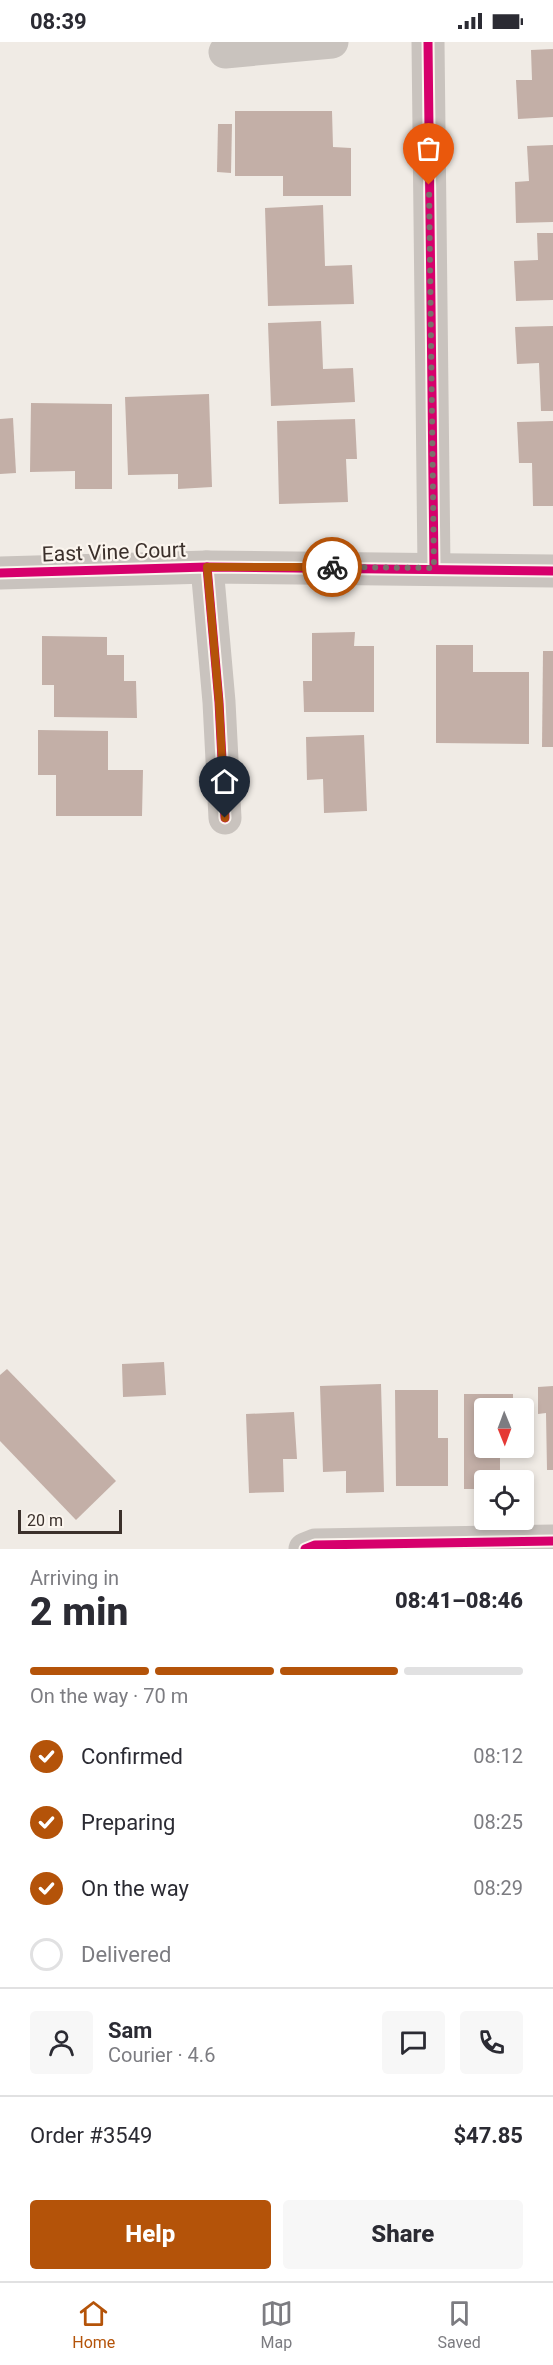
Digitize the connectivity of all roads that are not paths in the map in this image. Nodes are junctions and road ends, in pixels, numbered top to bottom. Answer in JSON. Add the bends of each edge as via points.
{"nodes":[{"id":1,"x":332,"y":42,"type":"edge"},
{"id":2,"x":428,"y":42,"type":"edge"},
{"id":3,"x":225,"y":52,"type":"dead end"},
{"id":4,"x":207,"y":567,"type":"junction"},
{"id":5,"x":434,"y":568,"type":"junction"},
{"id":6,"x":553,"y":571,"type":"edge"},
{"id":7,"x":0,"y":573,"type":"edge"},
{"id":8,"x":225,"y":818,"type":"dead end"},
{"id":9,"x":553,"y":1541,"type":"edge"},
{"id":10,"x":488,"y":1544,"type":"edge"},
{"id":11,"x":305,"y":1549,"type":"edge"}],
"edges":[{"from":1,"to":3,"type":"street"},
{"from":2,"to":5,"type":"street"},
{"from":4,"to":5,"type":"street","name":"East Vine Court"},
{"from":4,"to":7,"type":"street","name":"East Vine Court"},
{"from":4,"to":8,"type":"street"},
{"from":5,"to":6,"type":"street","name":"East Vine Court"},
{"from":9,"to":10,"type":"street"},
{"from":10,"to":11,"type":"street","via":[[315,1545]]}]}
